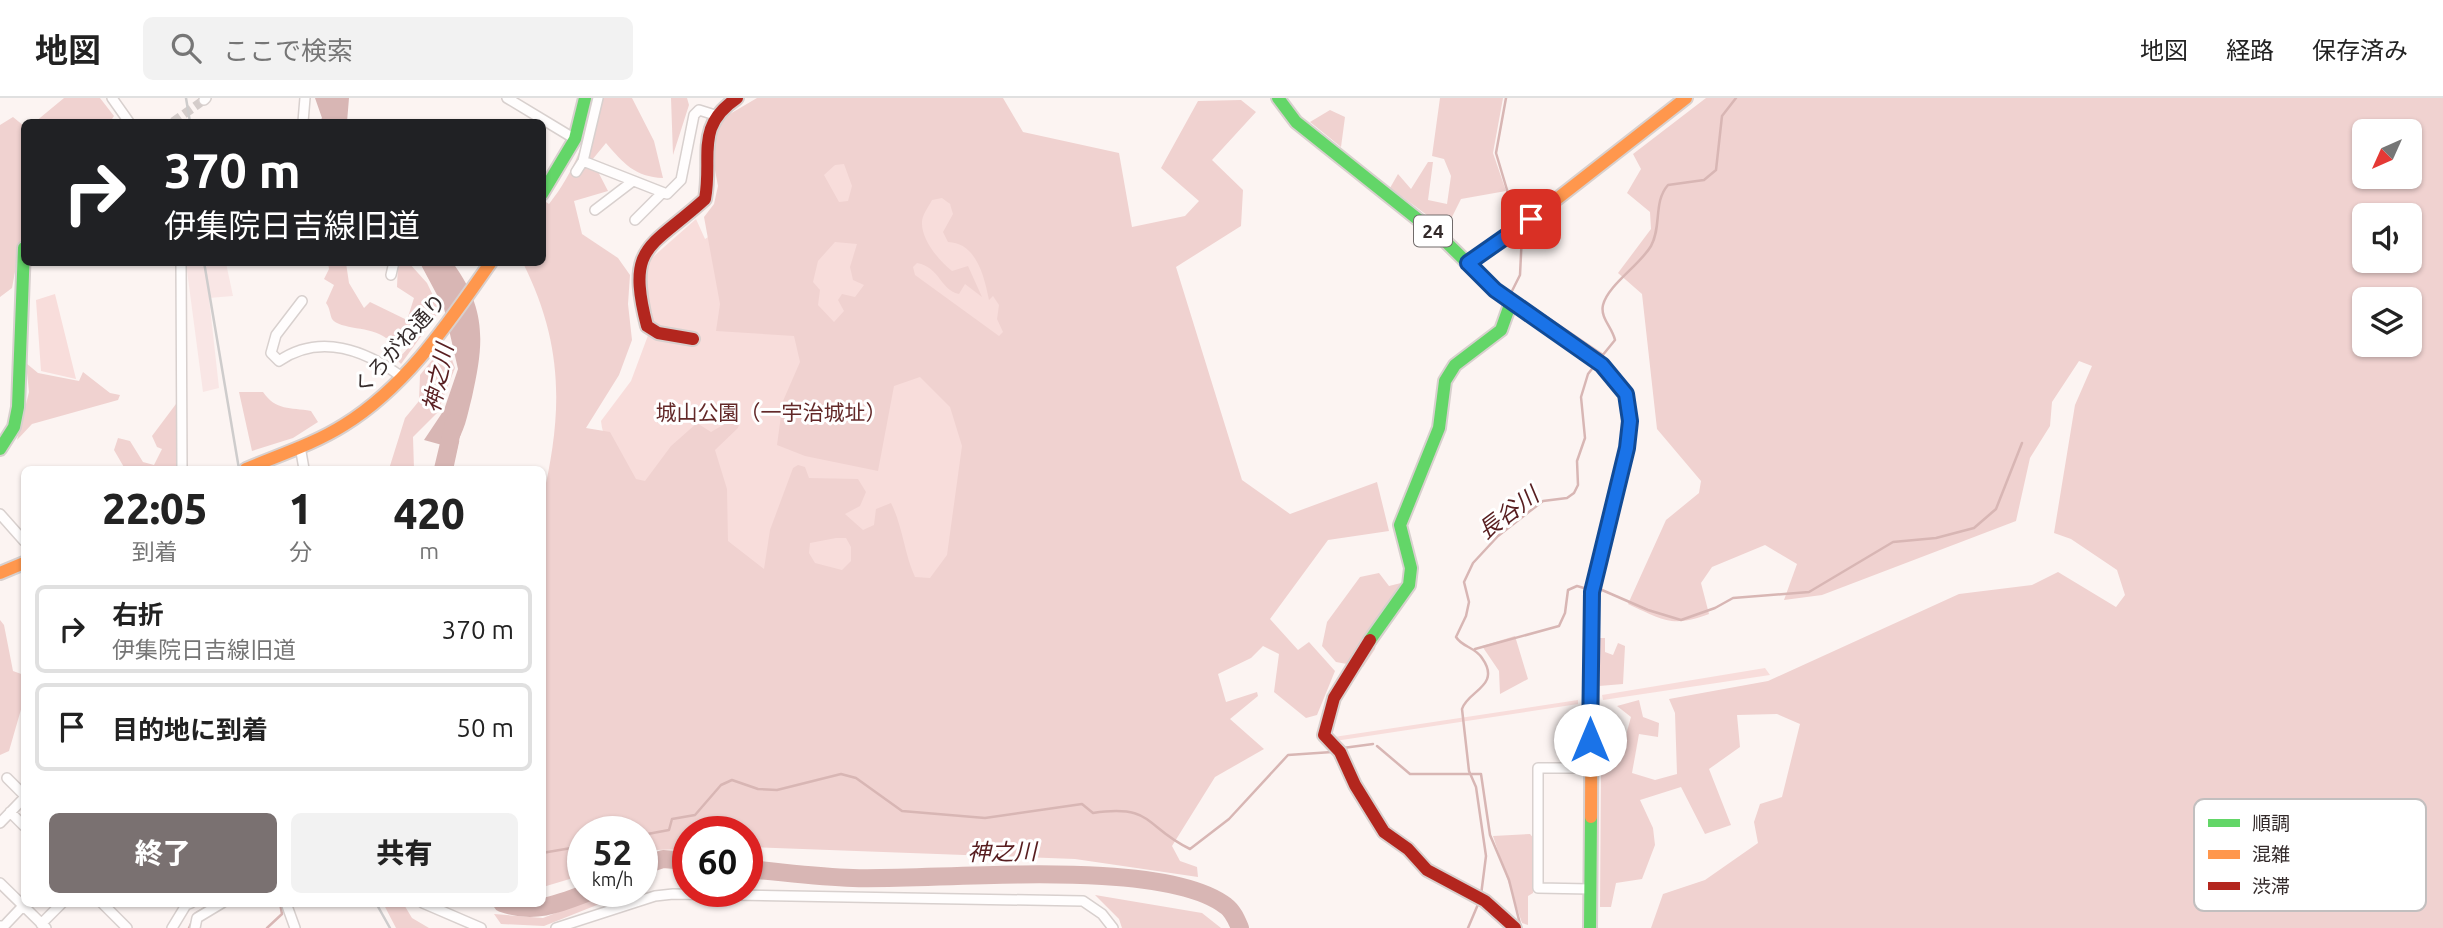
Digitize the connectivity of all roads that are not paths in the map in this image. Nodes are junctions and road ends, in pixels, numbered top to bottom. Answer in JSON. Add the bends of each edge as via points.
{"nodes":[{"id":1,"x":112,"y":98,"type":"edge"},
{"id":2,"x":305,"y":98,"type":"edge"},
{"id":3,"x":508,"y":98,"type":"edge"},
{"id":4,"x":585,"y":98,"type":"edge"},
{"id":5,"x":598,"y":98,"type":"edge"},
{"id":6,"x":737,"y":98,"type":"edge"},
{"id":7,"x":1278,"y":98,"type":"edge"},
{"id":8,"x":1686,"y":98,"type":"edge"},
{"id":9,"x":715,"y":115,"type":"junction"},
{"id":10,"x":126,"y":119,"type":"edge"},
{"id":11,"x":303,"y":119,"type":"edge"},
{"id":12,"x":542,"y":119,"type":"edge"},
{"id":13,"x":546,"y":121,"type":"edge"},
{"id":14,"x":575,"y":139,"type":"junction"},
{"id":15,"x":583,"y":161,"type":"junction"},
{"id":16,"x":576,"y":172,"type":"dead end"},
{"id":17,"x":633,"y":181,"type":"junction"},
{"id":18,"x":546,"y":187,"type":"edge"},
{"id":19,"x":662,"y":192,"type":"junction"},
{"id":20,"x":595,"y":210,"type":"dead end"},
{"id":21,"x":635,"y":220,"type":"dead end"},
{"id":22,"x":1468,"y":263,"type":"junction"},
{"id":23,"x":23,"y":266,"type":"edge"},
{"id":24,"x":181,"y":266,"type":"edge"},
{"id":25,"x":393,"y":266,"type":"edge"},
{"id":26,"x":488,"y":266,"type":"edge"},
{"id":27,"x":391,"y":275,"type":"dead end"},
{"id":28,"x":302,"y":301,"type":"dead end"},
{"id":29,"x":1511,"y":302,"type":"junction"},
{"id":30,"x":693,"y":339,"type":"dead end"},
{"id":31,"x":402,"y":377,"type":"junction"},
{"id":32,"x":300,"y":446,"type":"junction"},
{"id":33,"x":0,"y":450,"type":"edge"},
{"id":34,"x":182,"y":466,"type":"edge"},
{"id":35,"x":253,"y":466,"type":"edge"},
{"id":36,"x":303,"y":466,"type":"edge"},
{"id":37,"x":0,"y":514,"type":"edge"},
{"id":38,"x":21,"y":538,"type":"edge"},
{"id":39,"x":21,"y":564,"type":"edge"},
{"id":40,"x":0,"y":573,"type":"edge"},
{"id":41,"x":1590,"y":768,"type":"junction"},
{"id":42,"x":7,"y":778,"type":"dead end"},
{"id":43,"x":21,"y":794,"type":"edge"},
{"id":44,"x":21,"y":800,"type":"edge"},
{"id":45,"x":10,"y":812,"type":"junction"},
{"id":46,"x":0,"y":822,"type":"edge"},
{"id":47,"x":21,"y":823,"type":"edge"},
{"id":48,"x":0,"y":883,"type":"edge"},
{"id":49,"x":1590,"y":889,"type":"junction"},
{"id":50,"x":21,"y":904,"type":"edge"},
{"id":51,"x":22,"y":907,"type":"edge"},
{"id":52,"x":24,"y":907,"type":"edge"},
{"id":53,"x":59,"y":907,"type":"edge"},
{"id":54,"x":106,"y":907,"type":"edge"},
{"id":55,"x":185,"y":907,"type":"edge"},
{"id":56,"x":215,"y":907,"type":"edge"},
{"id":57,"x":287,"y":907,"type":"edge"},
{"id":58,"x":432,"y":907,"type":"edge"},
{"id":59,"x":0,"y":926,"type":"edge"},
{"id":60,"x":43,"y":926,"type":"edge"},
{"id":61,"x":127,"y":928,"type":"edge"},
{"id":62,"x":172,"y":928,"type":"edge"},
{"id":63,"x":195,"y":928,"type":"edge"},
{"id":64,"x":295,"y":928,"type":"edge"},
{"id":65,"x":481,"y":928,"type":"edge"},
{"id":66,"x":556,"y":928,"type":"edge"},
{"id":67,"x":1113,"y":928,"type":"edge"},
{"id":68,"x":1515,"y":928,"type":"edge"},
{"id":69,"x":1590,"y":928,"type":"edge"}],
"edges":[{"from":1,"to":10,"type":"street"},
{"from":2,"to":11,"type":"street"},
{"from":3,"to":12,"type":"street"},
{"from":4,"to":14,"type":"street"},
{"from":5,"to":15,"type":"street"},
{"from":6,"to":9,"type":"street"},
{"from":7,"to":22,"type":"street","number":"24","via":[[1296,122]]},
{"from":8,"to":22,"type":"street"},
{"from":9,"to":19,"type":"street","via":[[699,110],[694,115],[681,180],[667,194]]},
{"from":9,"to":30,"type":"street","via":[[705,145],[705,199],[645,251],[636,275],[647,326],[658,333]]},
{"from":13,"to":14,"type":"street"},
{"from":14,"to":18,"type":"street"},
{"from":15,"to":16,"type":"street"},
{"from":15,"to":17,"type":"street"},
{"from":17,"to":19,"type":"street"},
{"from":17,"to":20,"type":"street"},
{"from":19,"to":21,"type":"street"},
{"from":22,"to":29,"type":"street","number":"24"},
{"from":23,"to":33,"type":"street","via":[[18,407],[14,427]]},
{"from":24,"to":34,"type":"street"},
{"from":25,"to":27,"type":"street"},
{"from":26,"to":31,"type":"street","name":"くろがね通り"},
{"from":28,"to":31,"type":"street","via":[[276,335],[271,353],[279,361],[322,345],[340,346],[383,363]]},
{"from":29,"to":41,"type":"street","number":"24","via":[[1598,361],[1626,394],[1630,430],[1592,592]]},
{"from":29,"to":68,"type":"street","via":[[1501,330],[1455,365],[1445,381],[1439,428],[1400,525],[1411,568],[1409,585],[1334,698],[1324,735],[1340,752],[1384,832],[1409,849],[1437,878],[1481,899]]},
{"from":31,"to":32,"type":"street","name":"くろがね通り","via":[[344,426]]},
{"from":32,"to":35,"type":"street","name":"くろがね通り"},
{"from":32,"to":36,"type":"street"},
{"from":37,"to":38,"type":"street"},
{"from":39,"to":40,"type":"street"},
{"from":41,"to":49,"type":"street","number":"24"},
{"from":41,"to":49,"type":"street","via":[[1538,768],[1538,888]]},
{"from":42,"to":43,"type":"street"},
{"from":44,"to":45,"type":"street"},
{"from":45,"to":46,"type":"street"},
{"from":45,"to":47,"type":"street"},
{"from":48,"to":50,"type":"street"},
{"from":49,"to":69,"type":"street","number":"24"},
{"from":51,"to":59,"type":"street"},
{"from":52,"to":60,"type":"street"},
{"from":53,"to":60,"type":"street"},
{"from":54,"to":61,"type":"street"},
{"from":55,"to":62,"type":"street"},
{"from":56,"to":63,"type":"street","via":[[197,918]]},
{"from":57,"to":64,"type":"street"},
{"from":58,"to":65,"type":"street"},
{"from":66,"to":67,"type":"street","via":[[673,894],[1083,901]]}]}
